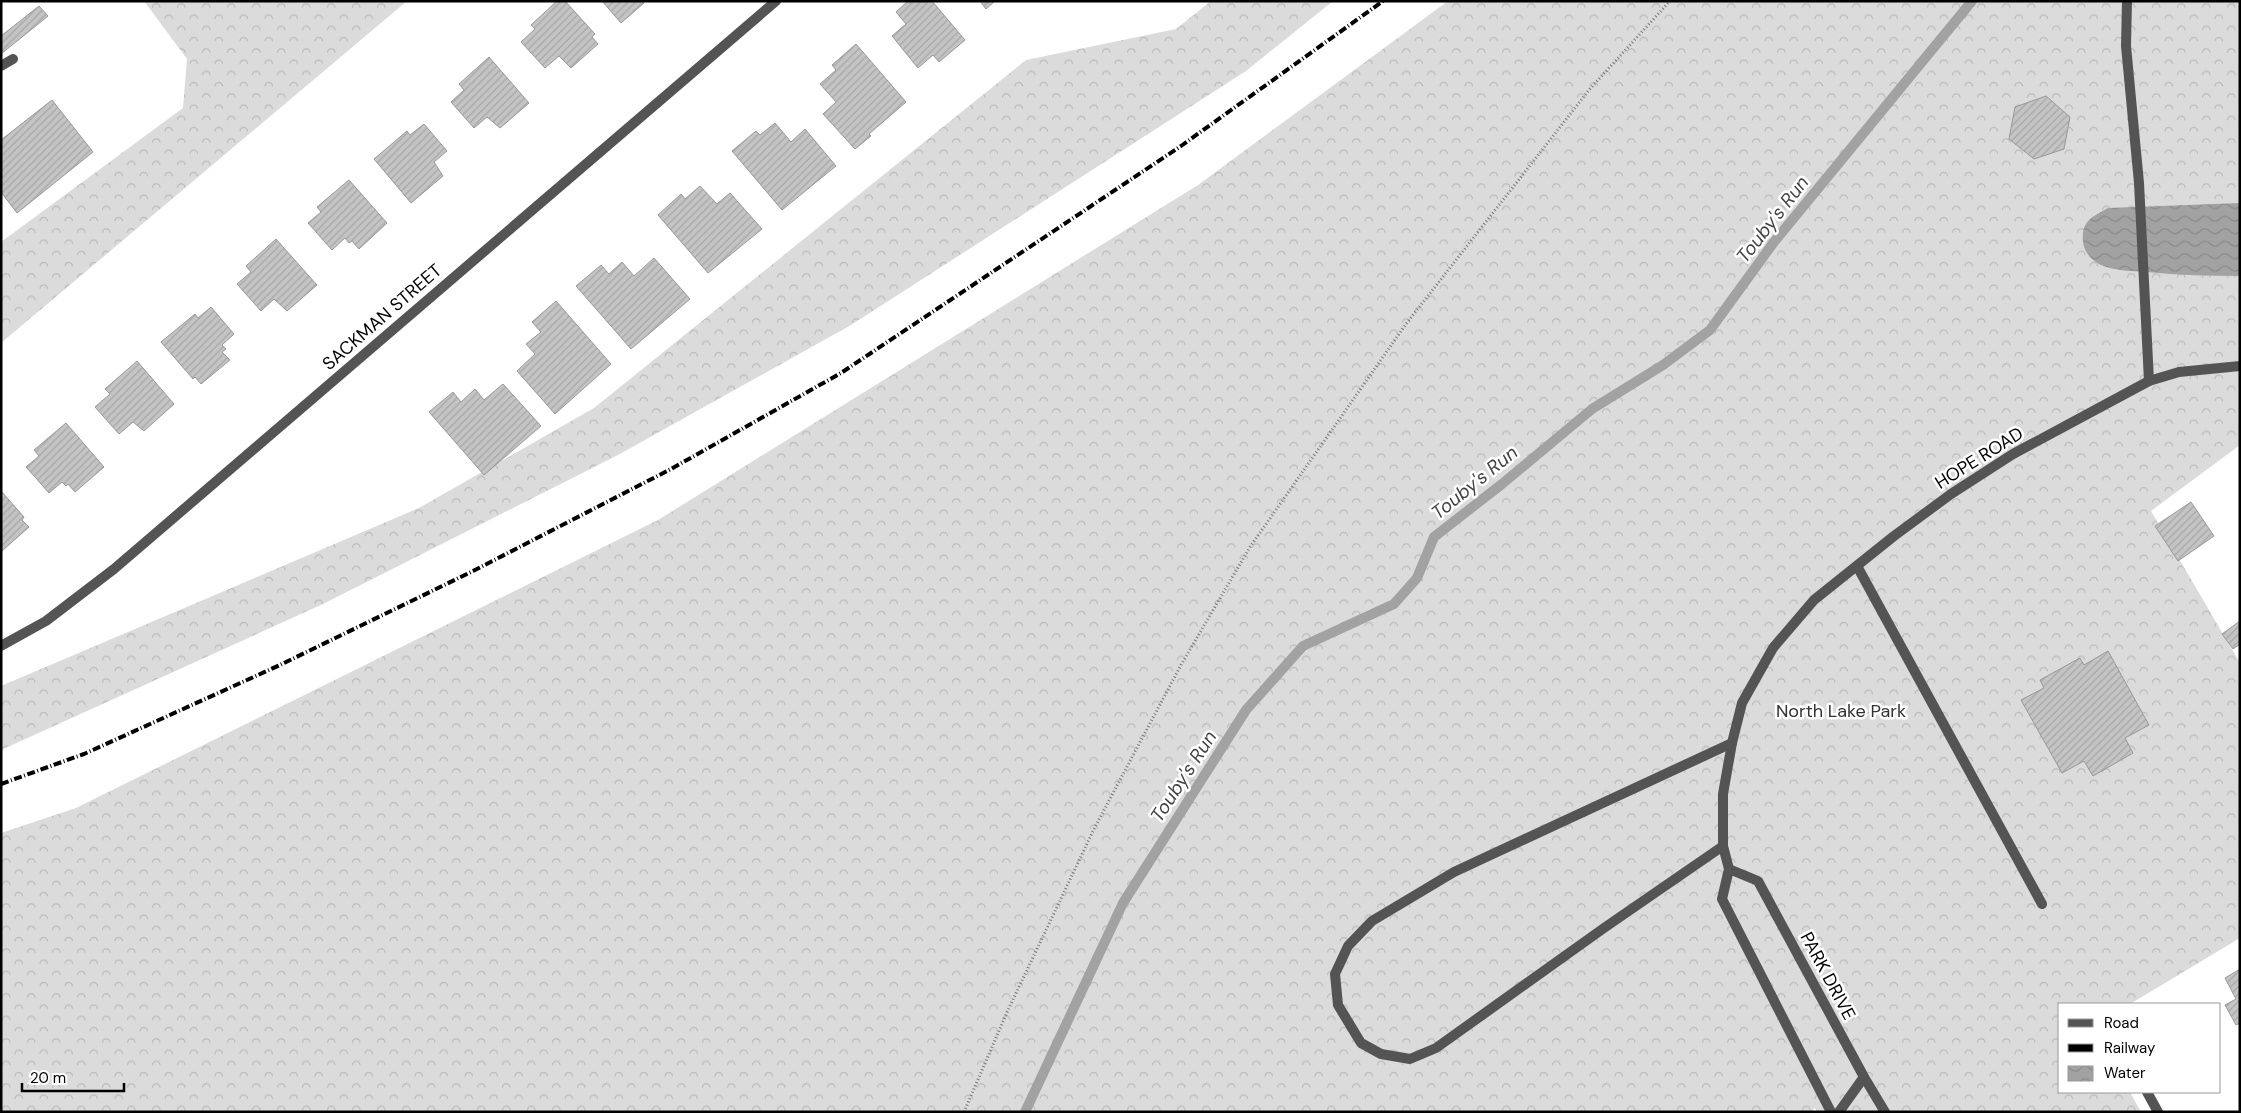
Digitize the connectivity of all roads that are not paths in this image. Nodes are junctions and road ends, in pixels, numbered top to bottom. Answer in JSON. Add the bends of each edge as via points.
{"nodes":[{"id":1,"x":776,"y":1,"type":"edge"},
{"id":2,"x":2127,"y":1,"type":"edge"},
{"id":3,"x":13,"y":59,"type":"dead end"},
{"id":4,"x":1,"y":66,"type":"edge"},
{"id":5,"x":2240,"y":366,"type":"edge"},
{"id":6,"x":2149,"y":381,"type":"junction"},
{"id":7,"x":1857,"y":566,"type":"junction"},
{"id":8,"x":1,"y":646,"type":"edge"},
{"id":9,"x":1732,"y":743,"type":"junction"},
{"id":10,"x":1723,"y":846,"type":"junction"},
{"id":11,"x":1730,"y":869,"type":"junction"},
{"id":12,"x":2042,"y":904,"type":"dead end"},
{"id":13,"x":1864,"y":1077,"type":"junction"},
{"id":14,"x":2148,"y":1093,"type":"edge"},
{"id":15,"x":1831,"y":1112,"type":"edge"},
{"id":16,"x":1839,"y":1112,"type":"edge"},
{"id":17,"x":1885,"y":1112,"type":"edge"},
{"id":18,"x":2158,"y":1112,"type":"edge"}],
"edges":[{"from":1,"to":8,"type":"street","name":"SACKMAN STREET","via":[[114,569],[46,621]]},
{"from":2,"to":6,"type":"street","via":[[2126,46],[2139,183]]},
{"from":3,"to":4,"type":"street"},
{"from":5,"to":6,"type":"street","name":"HOPE ROAD","via":[[2179,372]]},
{"from":6,"to":7,"type":"street","name":"HOPE ROAD","via":[[1997,464],[1950,494]]},
{"from":7,"to":9,"type":"street","name":"HOPE ROAD","via":[[1814,600],[1774,648],[1742,703]]},
{"from":7,"to":12,"type":"street"},
{"from":9,"to":10,"type":"street","via":[[1723,794]]},
{"from":9,"to":10,"type":"street","via":[[1454,872],[1372,921],[1348,946],[1334,974],[1338,1005],[1360,1043],[1381,1054],[1410,1059],[1436,1048]]},
{"from":10,"to":11,"type":"street"},
{"from":11,"to":13,"type":"street","name":"PARK DRIVE","via":[[1758,882]]},
{"from":11,"to":15,"type":"street","via":[[1722,899]]},
{"from":13,"to":16,"type":"street"},
{"from":13,"to":17,"type":"street","name":"PARK DRIVE"},
{"from":14,"to":18,"type":"street"}]}
